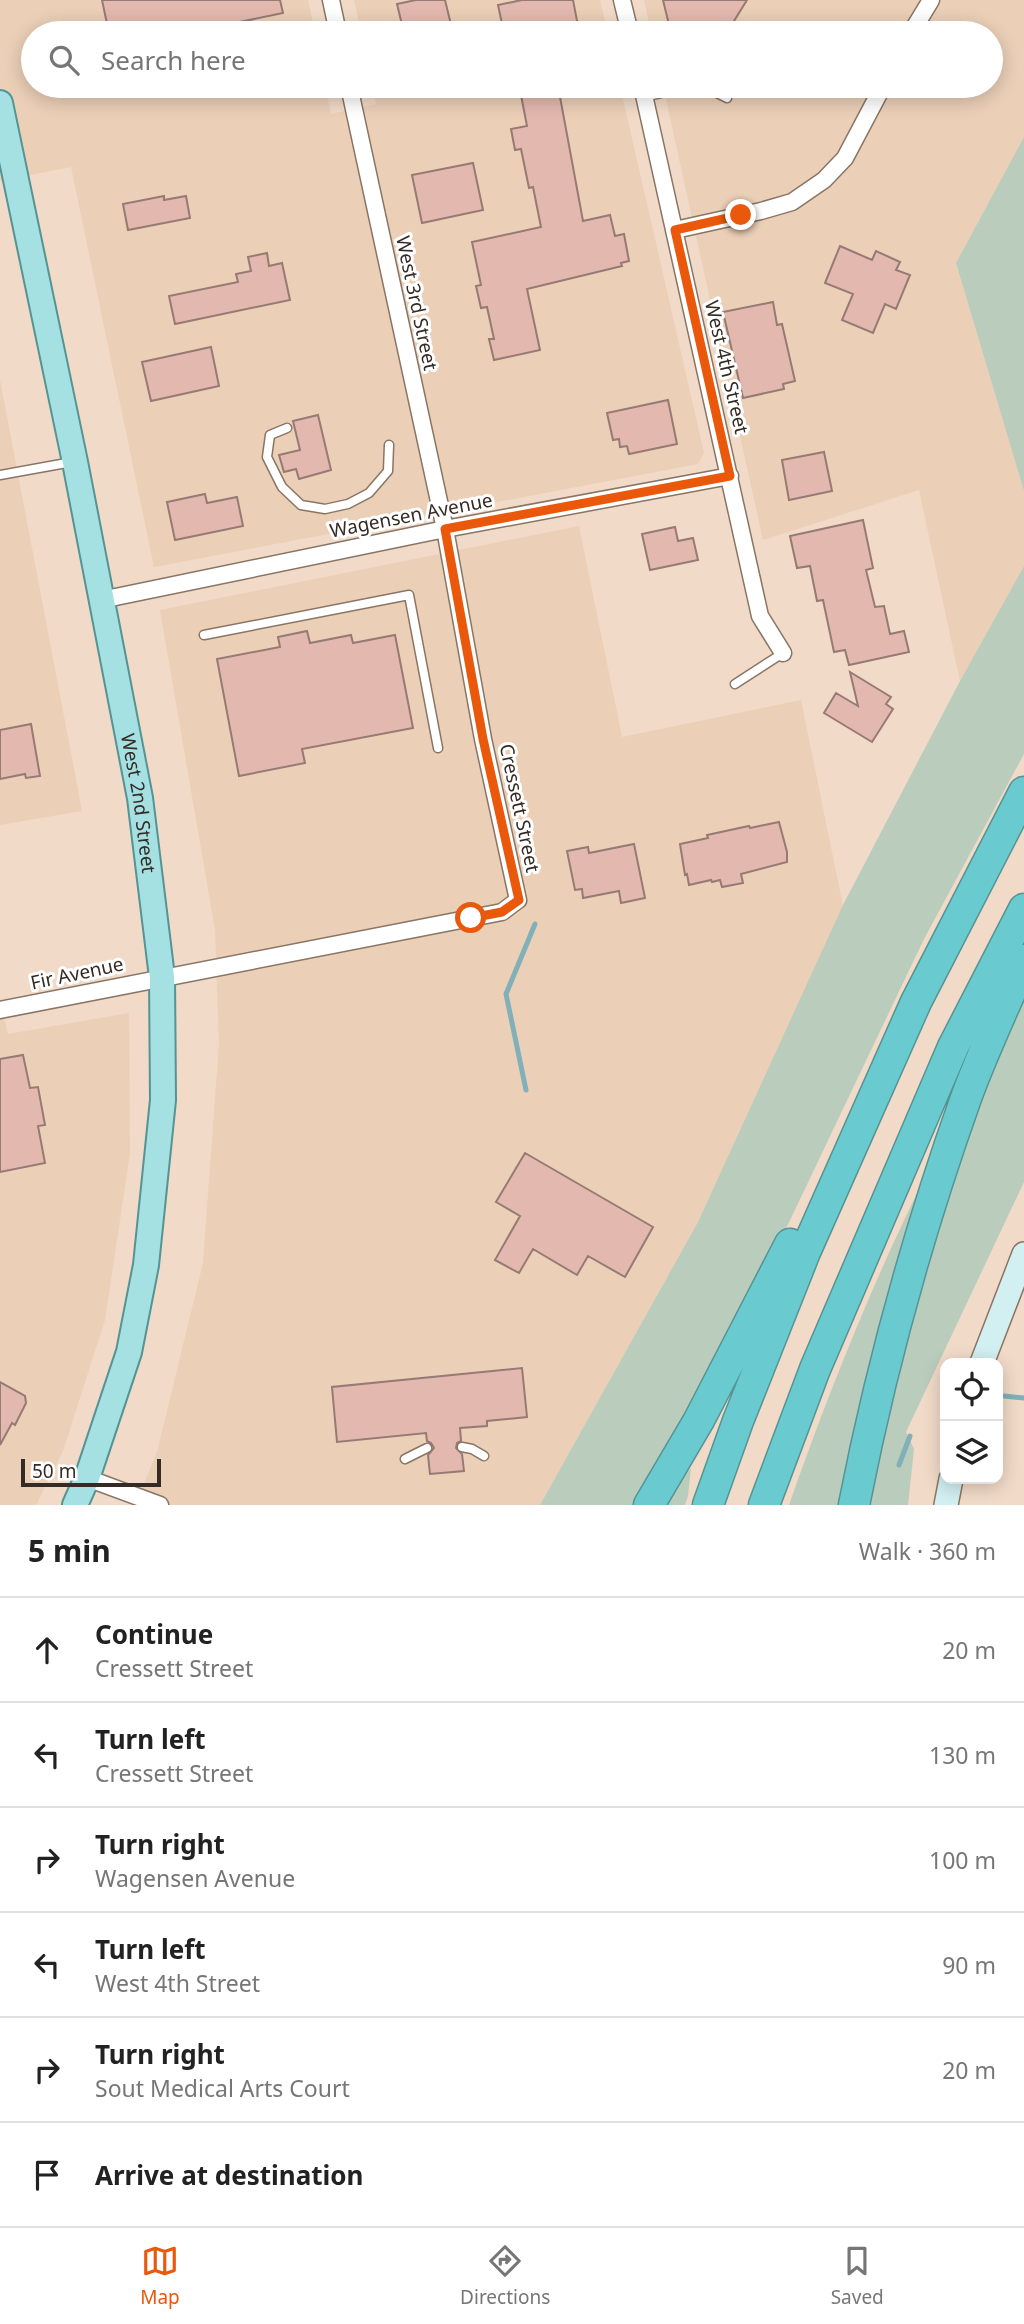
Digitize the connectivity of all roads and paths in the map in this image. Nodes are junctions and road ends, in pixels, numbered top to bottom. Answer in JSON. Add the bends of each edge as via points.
{"nodes":[{"id":1,"x":331,"y":0,"type":"edge"},
{"id":2,"x":622,"y":0,"type":"edge"},
{"id":3,"x":931,"y":0,"type":"edge"},
{"id":4,"x":335,"y":21,"type":"edge"},
{"id":5,"x":627,"y":21,"type":"edge"},
{"id":6,"x":918,"y":21,"type":"edge"},
{"id":7,"x":352,"y":98,"type":"edge"},
{"id":8,"x":644,"y":98,"type":"edge"},
{"id":9,"x":877,"y":98,"type":"edge"},
{"id":10,"x":0,"y":103,"type":"edge"},
{"id":11,"x":675,"y":230,"type":"junction"},
{"id":12,"x":287,"y":428,"type":"dead end"},
{"id":13,"x":389,"y":445,"type":"dead end"},
{"id":14,"x":75,"y":462,"type":"junction"},
{"id":15,"x":0,"y":475,"type":"edge"},
{"id":16,"x":730,"y":476,"type":"junction"},
{"id":17,"x":445,"y":529,"type":"junction"},
{"id":18,"x":101,"y":600,"type":"junction"},
{"id":19,"x":204,"y":635,"type":"dead end"},
{"id":20,"x":783,"y":653,"type":"joint"},
{"id":21,"x":735,"y":684,"type":"dead end"},
{"id":22,"x":438,"y":748,"type":"dead end"},
{"id":23,"x":1024,"y":792,"type":"edge"},
{"id":24,"x":1024,"y":909,"type":"edge"},
{"id":25,"x":1024,"y":960,"type":"edge"},
{"id":26,"x":162,"y":978,"type":"junction"},
{"id":27,"x":916,"y":1002,"type":"junction"},
{"id":28,"x":0,"y":1010,"type":"edge"},
{"id":29,"x":1024,"y":1254,"type":"edge"},
{"id":30,"x":984,"y":1358,"type":"edge"},
{"id":31,"x":462,"y":1447,"type":"dead end"},
{"id":32,"x":427,"y":1448,"type":"dead end"},
{"id":33,"x":484,"y":1456,"type":"dead end"},
{"id":34,"x":405,"y":1459,"type":"dead end"},
{"id":35,"x":87,"y":1478,"type":"junction"},
{"id":36,"x":950,"y":1484,"type":"edge"},
{"id":37,"x":75,"y":1505,"type":"edge"},
{"id":38,"x":160,"y":1505,"type":"edge"},
{"id":39,"x":649,"y":1505,"type":"edge"},
{"id":40,"x":708,"y":1505,"type":"edge"},
{"id":41,"x":764,"y":1505,"type":"edge"},
{"id":42,"x":854,"y":1505,"type":"edge"},
{"id":43,"x":946,"y":1505,"type":"edge"}],
"edges":[{"from":1,"to":4,"type":"street"},
{"from":2,"to":5,"type":"street"},
{"from":3,"to":6,"type":"street"},
{"from":7,"to":17,"type":"street","name":"West 3rd Street"},
{"from":8,"to":11,"type":"street","name":"West 4th Street"},
{"from":9,"to":11,"type":"street","via":[[845,158],[824,180],[792,202]]},
{"from":10,"to":14,"type":"main road","name":"West 2nd Street"},
{"from":11,"to":16,"type":"street","name":"West 4th Street"},
{"from":12,"to":13,"type":"lane","via":[[270,435],[267,457],[282,487],[301,505],[325,509],[369,493],[388,471]]},
{"from":14,"to":15,"type":"lane"},
{"from":14,"to":18,"type":"main road","name":"West 2nd Street"},
{"from":16,"to":17,"type":"street","name":"Wagensen Avenue"},
{"from":16,"to":20,"type":"street","name":"West 4th Street","via":[[760,616]]},
{"from":17,"to":18,"type":"street","name":"Wagensen Avenue"},
{"from":17,"to":26,"type":"street","name":"Cressett Street","via":[[483,739],[519,900],[502,912]]},
{"from":18,"to":26,"type":"main road","name":"West 2nd Street","via":[[140,798]]},
{"from":19,"to":22,"type":"lane","via":[[409,595]]},
{"from":20,"to":21,"type":"lane"},
{"from":23,"to":27,"type":"highway"},
{"from":24,"to":41,"type":"highway","via":[[953,1048],[815,1369]]},
{"from":25,"to":42,"type":"highway","via":[[967,1095],[923,1225]]},
{"from":26,"to":28,"type":"street","name":"Fir Avenue"},
{"from":26,"to":35,"type":"main road","name":"West 2nd Street","via":[[163,1100],[146,1265],[128,1352]]},
{"from":27,"to":39,"type":"highway","via":[[699,1420]]},
{"from":27,"to":40,"type":"highway","via":[[806,1252]]},
{"from":29,"to":30,"type":"street"},
{"from":31,"to":33,"type":"lane"},
{"from":32,"to":34,"type":"lane"},
{"from":35,"to":37,"type":"main road","name":"West 2nd Street"},
{"from":35,"to":38,"type":"street"},
{"from":36,"to":43,"type":"street"}]}
